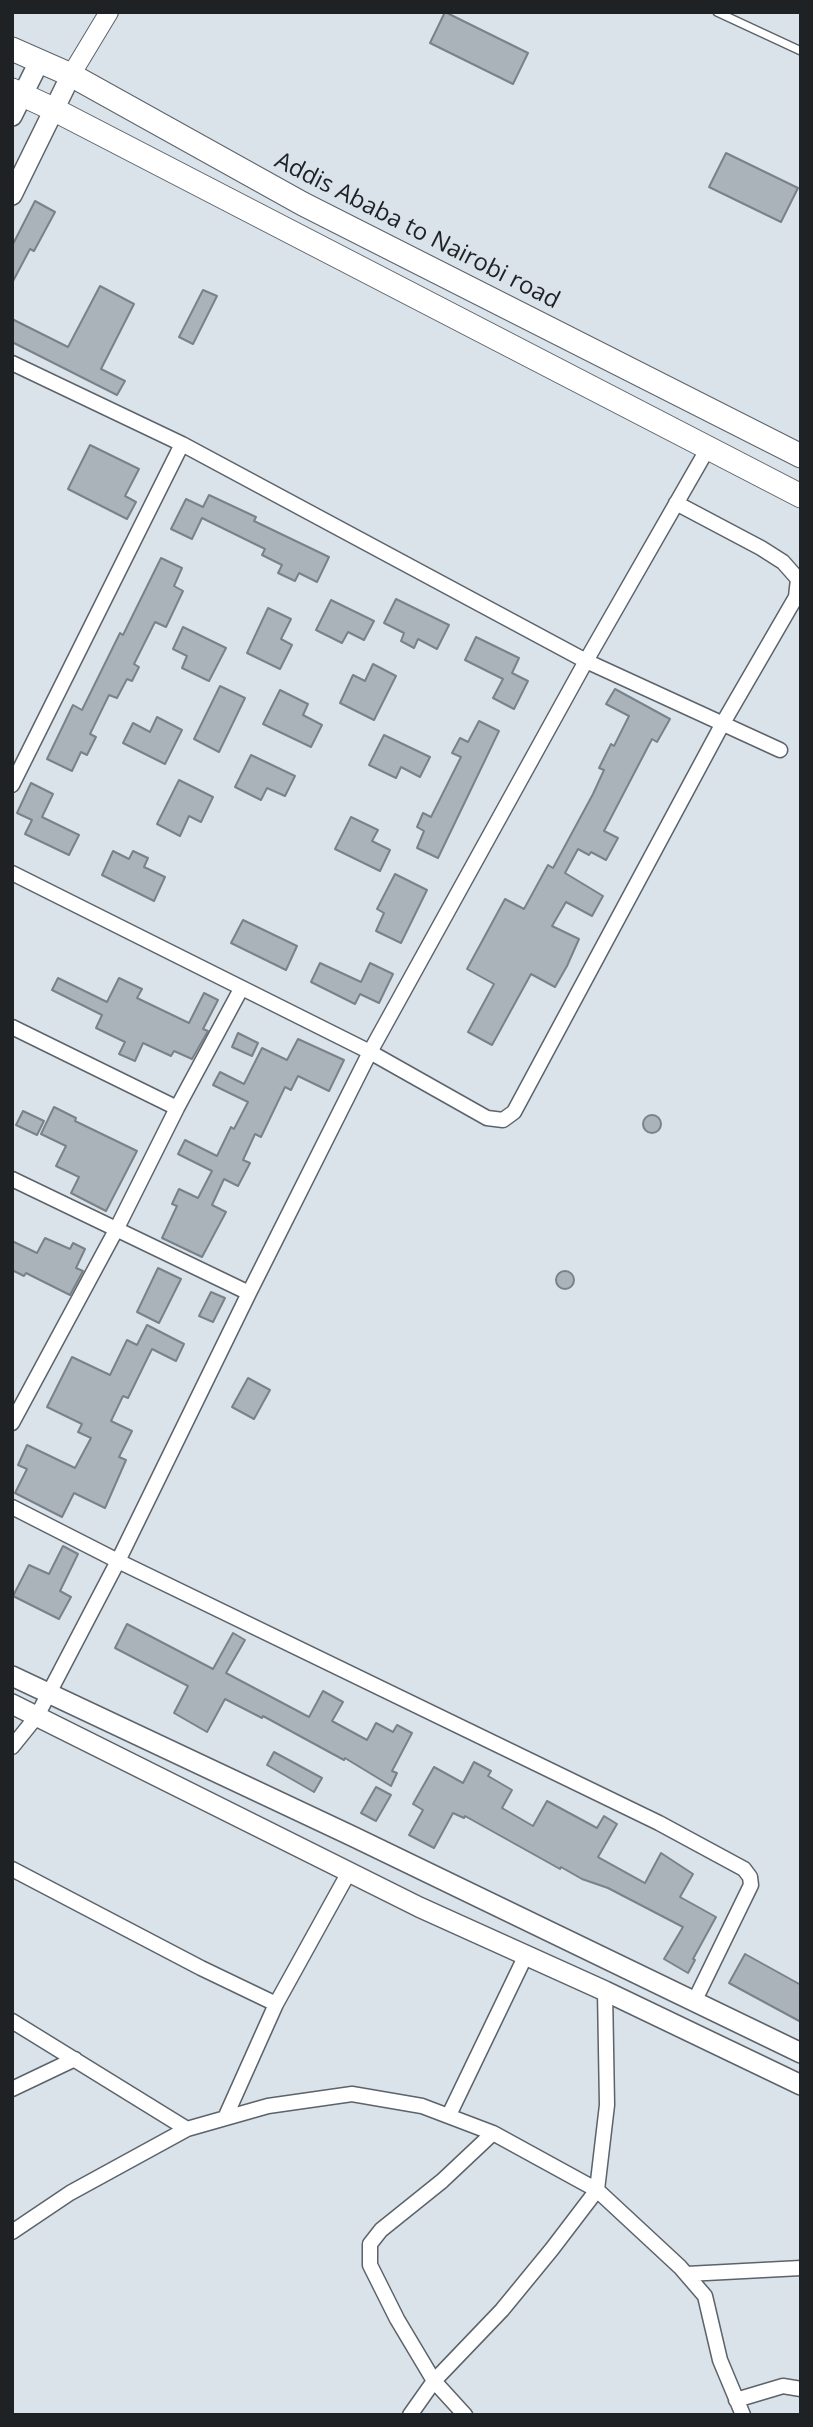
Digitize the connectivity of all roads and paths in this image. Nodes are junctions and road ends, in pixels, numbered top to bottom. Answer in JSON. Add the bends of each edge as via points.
{"nodes":[{"id":1,"x":110,"y":12,"type":"edge"},
{"id":2,"x":717,"y":12,"type":"edge"},
{"id":3,"x":12,"y":49,"type":"edge"},
{"id":4,"x":801,"y":51,"type":"edge"},
{"id":5,"x":39,"y":62,"type":"junction"},
{"id":6,"x":71,"y":75,"type":"junction"},
{"id":7,"x":17,"y":93,"type":"edge"},
{"id":8,"x":53,"y":109,"type":"junction"},
{"id":9,"x":12,"y":116,"type":"edge"},
{"id":10,"x":12,"y":195,"type":"edge"},
{"id":11,"x":12,"y":363,"type":"edge"},
{"id":12,"x":182,"y":444,"type":"junction"},
{"id":13,"x":708,"y":448,"type":"junction"},
{"id":14,"x":801,"y":456,"type":"edge"},
{"id":15,"x":801,"y":496,"type":"edge"},
{"id":16,"x":677,"y":503,"type":"junction"},
{"id":17,"x":586,"y":661,"type":"junction"},
{"id":18,"x":723,"y":723,"type":"junction"},
{"id":19,"x":780,"y":750,"type":"dead end"},
{"id":20,"x":12,"y":785,"type":"edge"},
{"id":21,"x":12,"y":873,"type":"edge"},
{"id":22,"x":241,"y":989,"type":"junction"},
{"id":23,"x":12,"y":1027,"type":"edge"},
{"id":24,"x":370,"y":1052,"type":"junction"},
{"id":25,"x":177,"y":1108,"type":"junction"},
{"id":26,"x":12,"y":1179,"type":"edge"},
{"id":27,"x":116,"y":1230,"type":"junction"},
{"id":28,"x":249,"y":1293,"type":"junction"},
{"id":29,"x":12,"y":1423,"type":"edge"},
{"id":30,"x":12,"y":1507,"type":"edge"},
{"id":31,"x":118,"y":1561,"type":"junction"},
{"id":32,"x":12,"y":1676,"type":"edge"},
{"id":33,"x":49,"y":1693,"type":"junction"},
{"id":34,"x":12,"y":1704,"type":"edge"},
{"id":35,"x":37,"y":1716,"type":"junction"},
{"id":36,"x":12,"y":1747,"type":"edge"},
{"id":37,"x":12,"y":1869,"type":"edge"},
{"id":38,"x":349,"y":1872,"type":"junction"},
{"id":39,"x":526,"y":1955,"type":"junction"},
{"id":40,"x":605,"y":1991,"type":"junction"},
{"id":41,"x":694,"y":2002,"type":"junction"},
{"id":42,"x":275,"y":2004,"type":"junction"},
{"id":43,"x":12,"y":2021,"type":"edge"},
{"id":44,"x":801,"y":2053,"type":"edge"},
{"id":45,"x":75,"y":2059,"type":"junction"},
{"id":46,"x":801,"y":2085,"type":"edge"},
{"id":47,"x":12,"y":2088,"type":"edge"},
{"id":48,"x":449,"y":2115,"type":"junction"},
{"id":49,"x":225,"y":2118,"type":"junction"},
{"id":50,"x":187,"y":2129,"type":"junction"},
{"id":51,"x":493,"y":2133,"type":"junction"},
{"id":52,"x":597,"y":2190,"type":"junction"},
{"id":53,"x":12,"y":2232,"type":"edge"},
{"id":54,"x":801,"y":2268,"type":"edge"},
{"id":55,"x":687,"y":2274,"type":"junction"},
{"id":56,"x":434,"y":2381,"type":"junction"},
{"id":57,"x":801,"y":2389,"type":"edge"},
{"id":58,"x":736,"y":2400,"type":"junction"},
{"id":59,"x":410,"y":2415,"type":"edge"},
{"id":60,"x":465,"y":2415,"type":"edge"},
{"id":61,"x":743,"y":2415,"type":"edge"}],
"edges":[{"from":1,"to":6,"type":"street"},
{"from":2,"to":4,"type":"lane"},
{"from":3,"to":5,"type":"highway","name":"Addis Ababa to Nairobi road"},
{"from":5,"to":6,"type":"highway","name":"Addis Ababa to Nairobi road"},
{"from":5,"to":7,"type":"main road"},
{"from":6,"to":8,"type":"main road"},
{"from":6,"to":14,"type":"highway","name":"Addis Ababa to Nairobi road","via":[[303,204]]},
{"from":7,"to":8,"type":"highway"},
{"from":7,"to":9,"type":"main road"},
{"from":8,"to":10,"type":"main road"},
{"from":8,"to":13,"type":"highway"},
{"from":11,"to":12,"type":"street"},
{"from":12,"to":17,"type":"street"},
{"from":12,"to":20,"type":"street"},
{"from":13,"to":15,"type":"highway"},
{"from":13,"to":16,"type":"street"},
{"from":16,"to":17,"type":"street"},
{"from":16,"to":18,"type":"street","via":[[761,548],[798,579],[796,597]]},
{"from":17,"to":18,"type":"street"},
{"from":17,"to":24,"type":"street"},
{"from":18,"to":19,"type":"street"},
{"from":18,"to":24,"type":"street","via":[[514,1112],[503,1120],[487,1118]]},
{"from":21,"to":22,"type":"street"},
{"from":22,"to":24,"type":"street"},
{"from":22,"to":25,"type":"street"},
{"from":23,"to":25,"type":"street"},
{"from":24,"to":28,"type":"street"},
{"from":25,"to":27,"type":"street"},
{"from":26,"to":27,"type":"street"},
{"from":27,"to":28,"type":"street"},
{"from":27,"to":29,"type":"street"},
{"from":28,"to":31,"type":"street"},
{"from":30,"to":31,"type":"street"},
{"from":31,"to":33,"type":"street"},
{"from":31,"to":41,"type":"street","via":[[744,1869],[751,1885]]},
{"from":32,"to":33,"type":"main road"},
{"from":33,"to":35,"type":"street"},
{"from":33,"to":41,"type":"main road"},
{"from":34,"to":35,"type":"main road"},
{"from":35,"to":36,"type":"street"},
{"from":35,"to":38,"type":"main road"},
{"from":37,"to":42,"type":"street"},
{"from":38,"to":39,"type":"main road"},
{"from":38,"to":42,"type":"street"},
{"from":39,"to":40,"type":"main road"},
{"from":39,"to":48,"type":"street"},
{"from":40,"to":46,"type":"main road"},
{"from":40,"to":52,"type":"street","via":[[607,2105]]},
{"from":41,"to":44,"type":"main road"},
{"from":42,"to":49,"type":"street"},
{"from":43,"to":45,"type":"street"},
{"from":45,"to":47,"type":"street"},
{"from":45,"to":50,"type":"street"},
{"from":48,"to":49,"type":"street","via":[[352,2094],[268,2106]]},
{"from":48,"to":51,"type":"street"},
{"from":49,"to":50,"type":"street"},
{"from":50,"to":53,"type":"street","via":[[70,2193]]},
{"from":51,"to":52,"type":"street"},
{"from":51,"to":56,"type":"street","via":[[370,2244],[370,2265]]},
{"from":52,"to":55,"type":"street"},
{"from":52,"to":56,"type":"street","via":[[502,2310]]},
{"from":54,"to":55,"type":"street"},
{"from":55,"to":58,"type":"street","via":[[705,2297],[720,2360]]},
{"from":56,"to":59,"type":"street"},
{"from":56,"to":60,"type":"street"},
{"from":57,"to":58,"type":"street","via":[[783,2386]]},
{"from":58,"to":61,"type":"street"}]}
